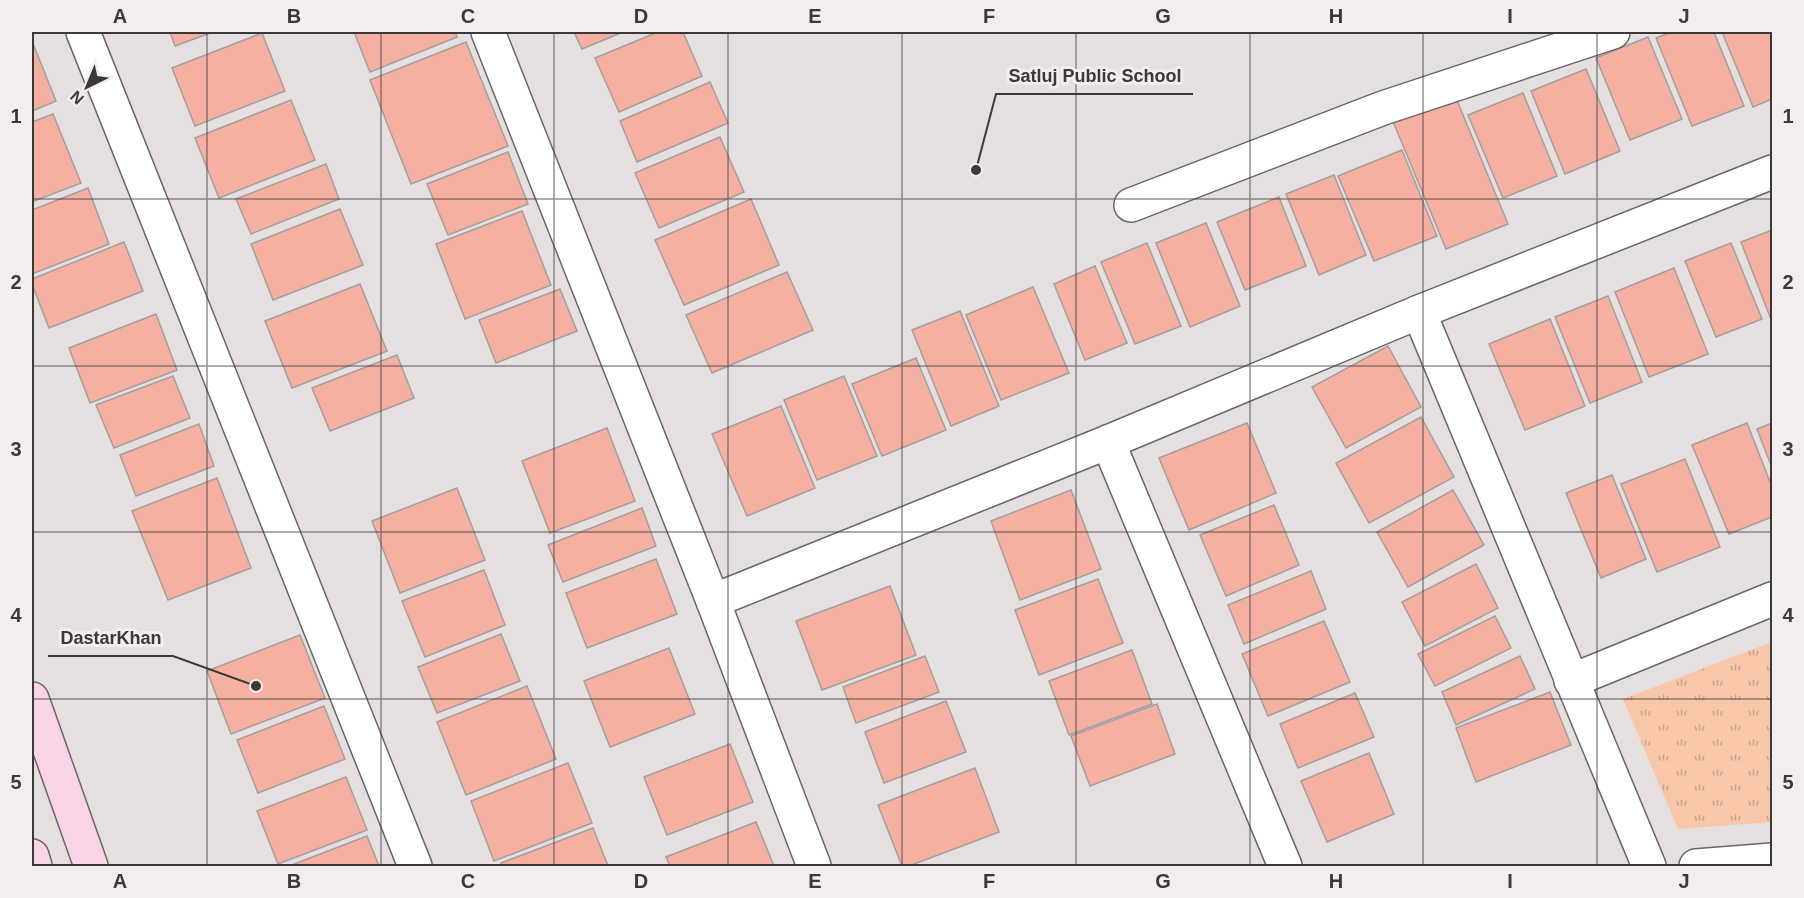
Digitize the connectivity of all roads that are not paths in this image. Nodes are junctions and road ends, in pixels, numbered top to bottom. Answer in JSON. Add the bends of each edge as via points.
{"nodes":[{"id":1,"x":83,"y":32,"type":"edge"},
{"id":2,"x":488,"y":32,"type":"edge"},
{"id":3,"x":1613,"y":32,"type":"edge"},
{"id":4,"x":1773,"y":172,"type":"edge"},
{"id":5,"x":1131,"y":205,"type":"dead end"},
{"id":6,"x":1419,"y":312,"type":"junction"},
{"id":7,"x":1108,"y":442,"type":"junction"},
{"id":8,"x":1773,"y":598,"type":"edge"},
{"id":9,"x":713,"y":601,"type":"junction"},
{"id":10,"x":1571,"y":681,"type":"junction"},
{"id":11,"x":32,"y":699,"type":"edge"},
{"id":12,"x":32,"y":856,"type":"edge"},
{"id":13,"x":1773,"y":860,"type":"edge"},
{"id":14,"x":35,"y":867,"type":"edge"},
{"id":15,"x":91,"y":867,"type":"edge"},
{"id":16,"x":415,"y":867,"type":"edge"},
{"id":17,"x":814,"y":867,"type":"edge"},
{"id":18,"x":1286,"y":867,"type":"edge"},
{"id":19,"x":1649,"y":867,"type":"edge"},
{"id":20,"x":1696,"y":867,"type":"edge"}],
"edges":[{"from":1,"to":16,"type":"street"},
{"from":2,"to":9,"type":"street"},
{"from":3,"to":5,"type":"street","via":[[1383,108]]},
{"from":4,"to":6,"type":"street"},
{"from":6,"to":7,"type":"street"},
{"from":6,"to":10,"type":"street"},
{"from":7,"to":9,"type":"street"},
{"from":7,"to":18,"type":"street"},
{"from":8,"to":10,"type":"street"},
{"from":9,"to":17,"type":"street"},
{"from":10,"to":19,"type":"street"},
{"from":11,"to":15,"type":"street"},
{"from":12,"to":14,"type":"street"},
{"from":13,"to":20,"type":"street"}]}
